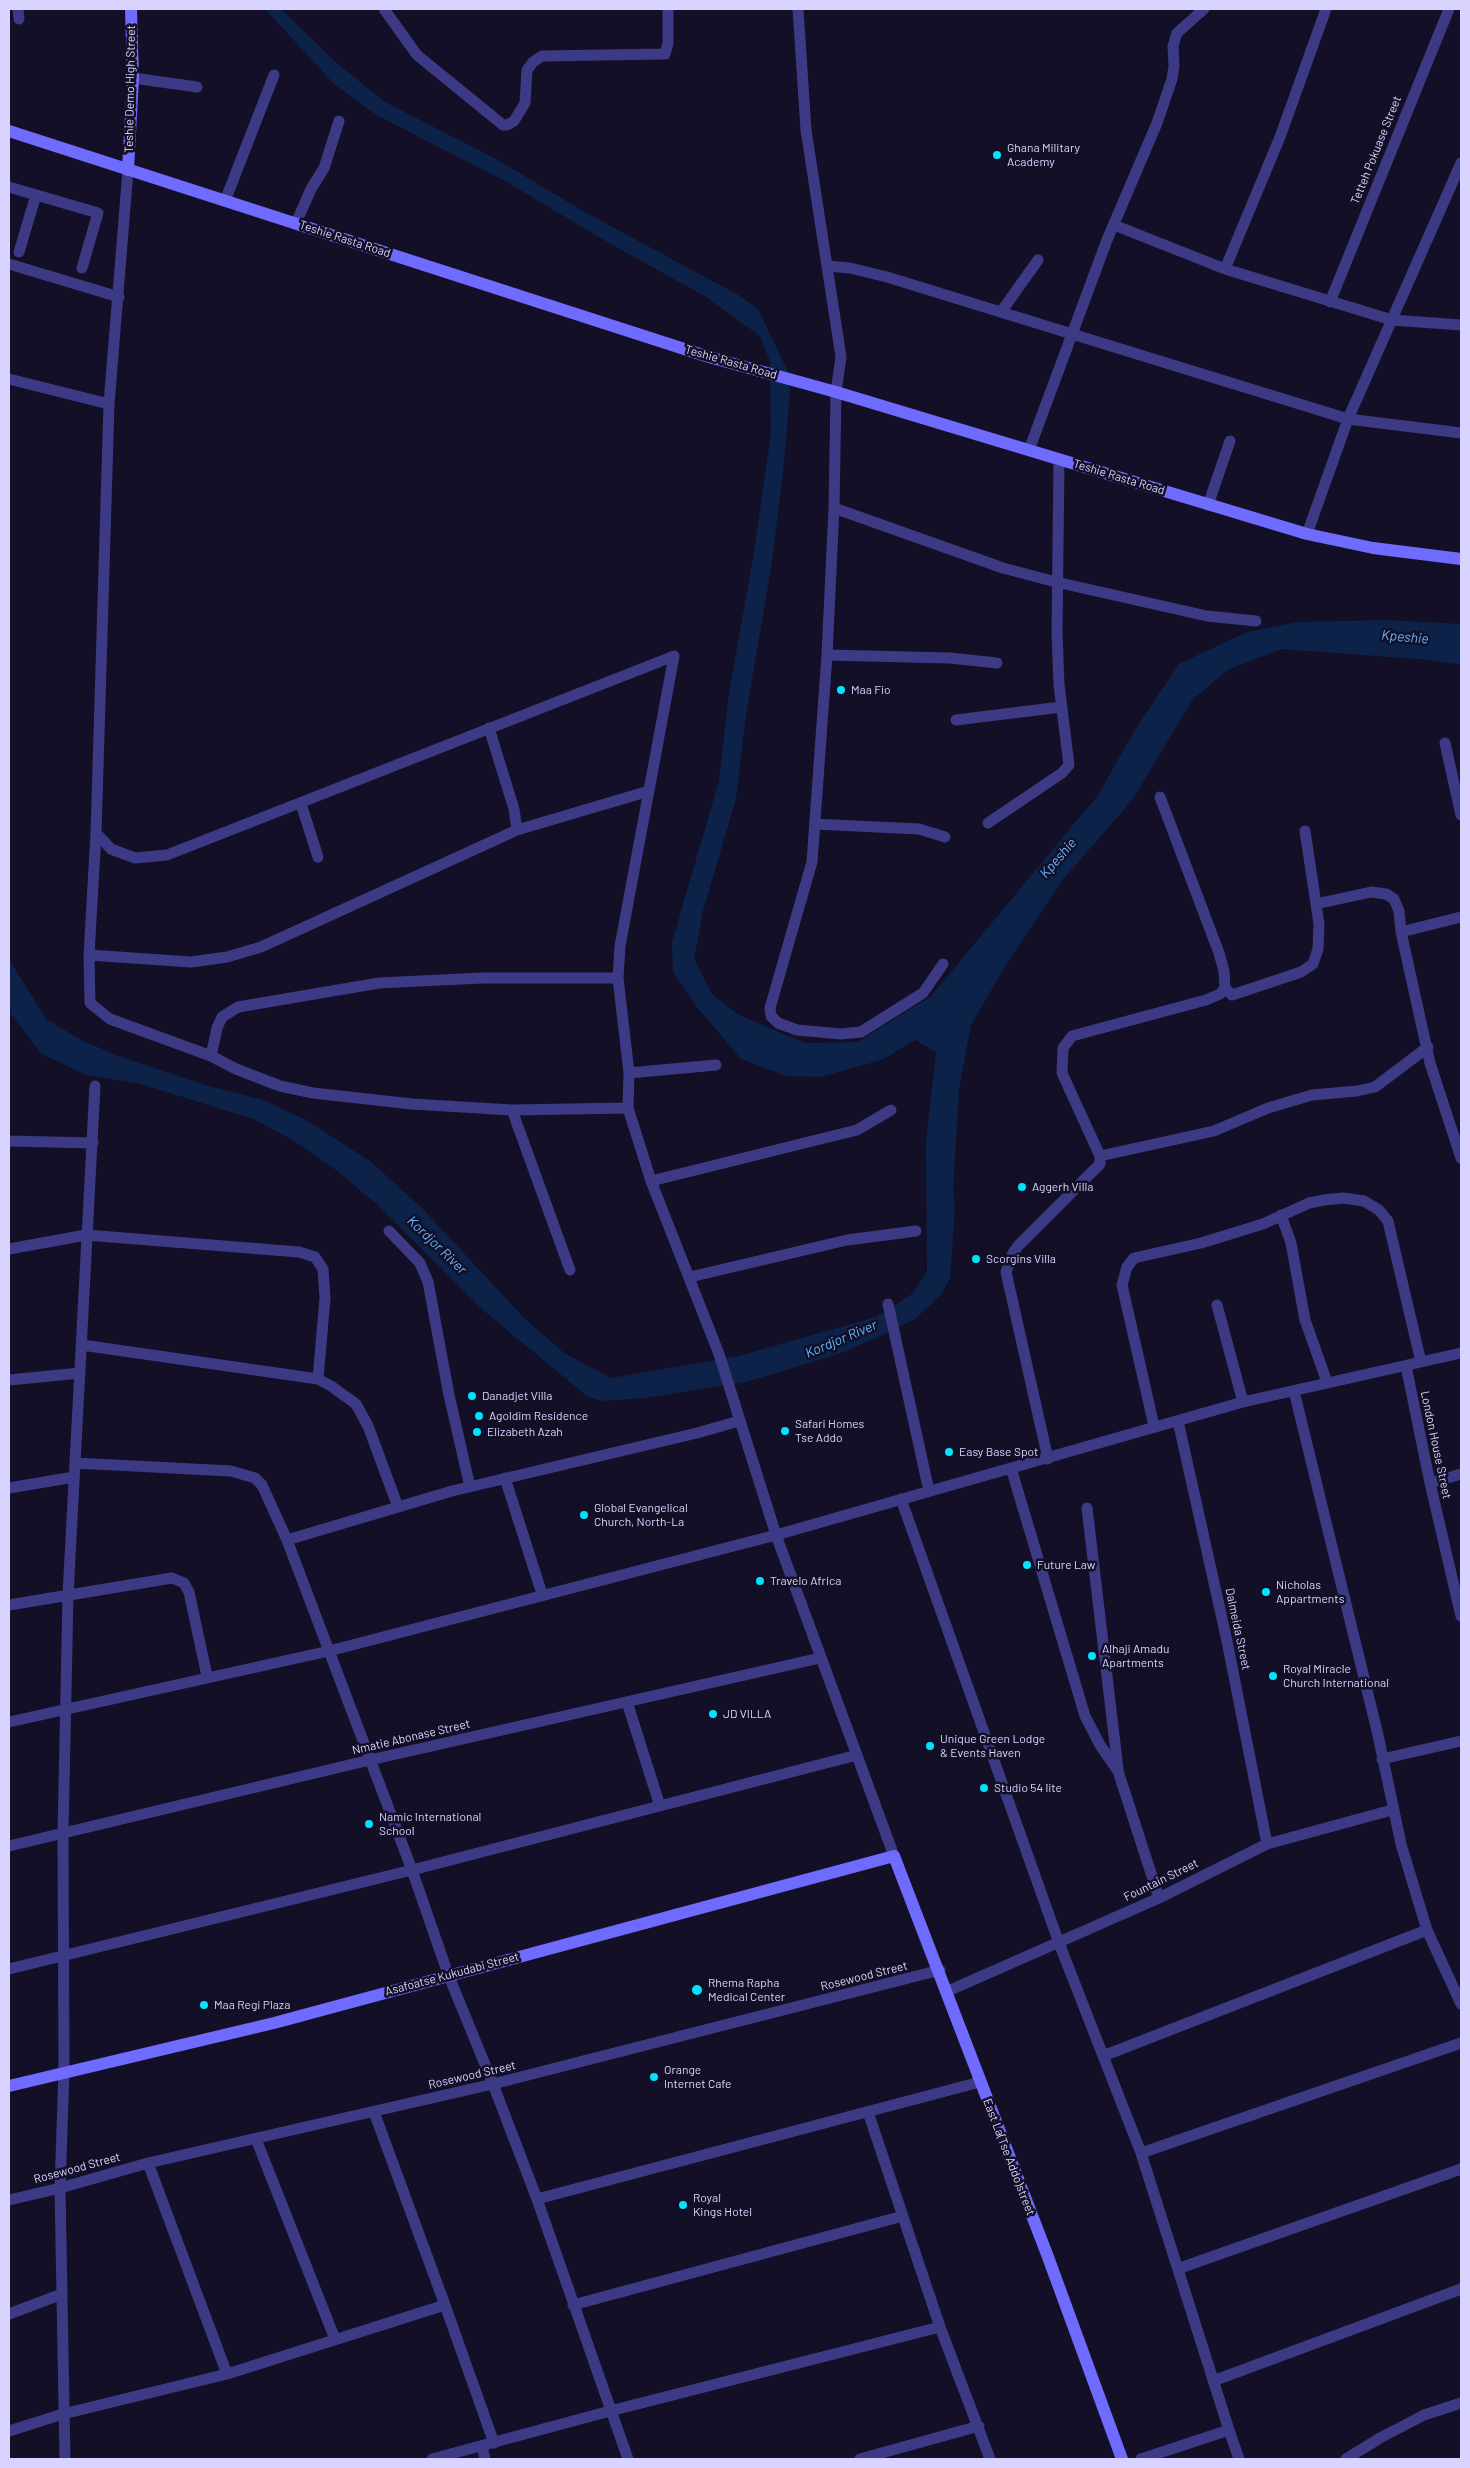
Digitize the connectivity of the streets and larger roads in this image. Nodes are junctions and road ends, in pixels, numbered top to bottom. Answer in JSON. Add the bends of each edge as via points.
{"nodes":[{"id":1,"x":131,"y":9,"type":"edge"},
{"id":2,"x":384,"y":9,"type":"edge"},
{"id":3,"x":668,"y":9,"type":"edge"},
{"id":4,"x":798,"y":9,"type":"edge"},
{"id":5,"x":1204,"y":9,"type":"edge"},
{"id":6,"x":1326,"y":9,"type":"edge"},
{"id":7,"x":1449,"y":9,"type":"edge"},
{"id":8,"x":274,"y":75,"type":"dead end"},
{"id":9,"x":133,"y":78,"type":"junction"},
{"id":10,"x":196,"y":87,"type":"dead end"},
{"id":11,"x":339,"y":121,"type":"dead end"},
{"id":12,"x":9,"y":131,"type":"edge"},
{"id":13,"x":1461,"y":163,"type":"edge"},
{"id":14,"x":128,"y":170,"type":"junction"},
{"id":15,"x":9,"y":187,"type":"edge"},
{"id":16,"x":36,"y":195,"type":"junction"},
{"id":17,"x":225,"y":201,"type":"junction"},
{"id":18,"x":296,"y":223,"type":"junction"},
{"id":19,"x":1114,"y":226,"type":"junction"},
{"id":20,"x":19,"y":252,"type":"dead end"},
{"id":21,"x":1038,"y":260,"type":"dead end"},
{"id":22,"x":9,"y":264,"type":"edge"},
{"id":23,"x":827,"y":266,"type":"junction"},
{"id":24,"x":82,"y":268,"type":"dead end"},
{"id":25,"x":1225,"y":269,"type":"junction"},
{"id":26,"x":119,"y":297,"type":"junction"},
{"id":27,"x":1330,"y":302,"type":"junction"},
{"id":28,"x":1001,"y":312,"type":"junction"},
{"id":29,"x":1392,"y":320,"type":"junction"},
{"id":30,"x":1461,"y":325,"type":"edge"},
{"id":31,"x":1071,"y":333,"type":"junction"},
{"id":32,"x":9,"y":379,"type":"edge"},
{"id":33,"x":836,"y":392,"type":"junction"},
{"id":34,"x":109,"y":404,"type":"junction"},
{"id":35,"x":1348,"y":419,"type":"junction"},
{"id":36,"x":1461,"y":433,"type":"edge"},
{"id":37,"x":1230,"y":441,"type":"dead end"},
{"id":38,"x":1029,"y":450,"type":"junction"},
{"id":39,"x":1059,"y":459,"type":"junction"},
{"id":40,"x":1208,"y":504,"type":"junction"},
{"id":41,"x":834,"y":508,"type":"junction"},
{"id":42,"x":1307,"y":534,"type":"junction"},
{"id":43,"x":1461,"y":559,"type":"edge"},
{"id":44,"x":1056,"y":582,"type":"junction"},
{"id":45,"x":1256,"y":620,"type":"dead end"},
{"id":46,"x":827,"y":655,"type":"junction"},
{"id":47,"x":997,"y":663,"type":"dead end"},
{"id":48,"x":1061,"y":707,"type":"junction"},
{"id":49,"x":956,"y":720,"type":"dead end"},
{"id":50,"x":488,"y":728,"type":"junction"},
{"id":51,"x":1445,"y":744,"type":"dead end"},
{"id":52,"x":649,"y":791,"type":"junction"},
{"id":53,"x":1160,"y":797,"type":"dead end"},
{"id":54,"x":301,"y":804,"type":"junction"},
{"id":55,"x":1461,"y":815,"type":"edge"},
{"id":56,"x":988,"y":823,"type":"dead end"},
{"id":57,"x":815,"y":824,"type":"junction"},
{"id":58,"x":517,"y":830,"type":"junction"},
{"id":59,"x":1305,"y":831,"type":"dead end"},
{"id":60,"x":96,"y":833,"type":"junction"},
{"id":61,"x":945,"y":837,"type":"dead end"},
{"id":62,"x":318,"y":857,"type":"dead end"},
{"id":63,"x":1316,"y":904,"type":"junction"},
{"id":64,"x":1461,"y":917,"type":"edge"},
{"id":65,"x":1401,"y":932,"type":"junction"},
{"id":66,"x":89,"y":956,"type":"junction"},
{"id":67,"x":943,"y":964,"type":"dead end"},
{"id":68,"x":618,"y":978,"type":"junction"},
{"id":69,"x":1225,"y":988,"type":"junction"},
{"id":70,"x":1428,"y":1047,"type":"junction"},
{"id":71,"x":211,"y":1056,"type":"junction"},
{"id":72,"x":716,"y":1066,"type":"dead end"},
{"id":73,"x":630,"y":1073,"type":"junction"},
{"id":74,"x":95,"y":1086,"type":"dead end"},
{"id":75,"x":628,"y":1108,"type":"junction"},
{"id":76,"x":512,"y":1110,"type":"junction"},
{"id":77,"x":891,"y":1110,"type":"dead end"},
{"id":78,"x":9,"y":1141,"type":"edge"},
{"id":79,"x":93,"y":1143,"type":"junction"},
{"id":80,"x":1100,"y":1156,"type":"junction"},
{"id":81,"x":1461,"y":1158,"type":"edge"},
{"id":82,"x":652,"y":1181,"type":"junction"},
{"id":83,"x":1281,"y":1216,"type":"junction"},
{"id":84,"x":389,"y":1231,"type":"dead end"},
{"id":85,"x":916,"y":1232,"type":"dead end"},
{"id":86,"x":86,"y":1235,"type":"junction"},
{"id":87,"x":9,"y":1249,"type":"edge"},
{"id":88,"x":570,"y":1270,"type":"dead end"},
{"id":89,"x":690,"y":1277,"type":"junction"},
{"id":90,"x":888,"y":1304,"type":"dead end"},
{"id":91,"x":1217,"y":1305,"type":"dead end"},
{"id":92,"x":82,"y":1346,"type":"junction"},
{"id":93,"x":1461,"y":1353,"type":"edge"},
{"id":94,"x":1421,"y":1362,"type":"junction"},
{"id":95,"x":1406,"y":1366,"type":"junction"},
{"id":96,"x":80,"y":1373,"type":"junction"},
{"id":97,"x":318,"y":1379,"type":"junction"},
{"id":98,"x":9,"y":1380,"type":"edge"},
{"id":99,"x":1327,"y":1382,"type":"junction"},
{"id":100,"x":1294,"y":1391,"type":"junction"},
{"id":101,"x":1243,"y":1402,"type":"junction"},
{"id":102,"x":739,"y":1421,"type":"junction"},
{"id":103,"x":1178,"y":1421,"type":"junction"},
{"id":104,"x":1154,"y":1426,"type":"junction"},
{"id":105,"x":1048,"y":1458,"type":"junction"},
{"id":106,"x":76,"y":1463,"type":"junction"},
{"id":107,"x":1011,"y":1468,"type":"junction"},
{"id":108,"x":1461,"y":1474,"type":"edge"},
{"id":109,"x":74,"y":1477,"type":"junction"},
{"id":110,"x":505,"y":1478,"type":"junction"},
{"id":111,"x":1430,"y":1483,"type":"junction"},
{"id":112,"x":470,"y":1487,"type":"junction"},
{"id":113,"x":9,"y":1488,"type":"edge"},
{"id":114,"x":929,"y":1491,"type":"junction"},
{"id":115,"x":901,"y":1499,"type":"junction"},
{"id":116,"x":398,"y":1508,"type":"junction"},
{"id":117,"x":1087,"y":1508,"type":"dead end"},
{"id":118,"x":776,"y":1534,"type":"junction"},
{"id":119,"x":286,"y":1540,"type":"junction"},
{"id":120,"x":542,"y":1594,"type":"junction"},
{"id":121,"x":68,"y":1596,"type":"junction"},
{"id":122,"x":1459,"y":1599,"type":"edge"},
{"id":123,"x":9,"y":1605,"type":"edge"},
{"id":124,"x":1461,"y":1616,"type":"edge"},
{"id":125,"x":329,"y":1651,"type":"junction"},
{"id":126,"x":820,"y":1658,"type":"junction"},
{"id":127,"x":207,"y":1676,"type":"junction"},
{"id":128,"x":627,"y":1702,"type":"junction"},
{"id":129,"x":66,"y":1710,"type":"junction"},
{"id":130,"x":9,"y":1722,"type":"edge"},
{"id":131,"x":1461,"y":1741,"type":"edge"},
{"id":132,"x":857,"y":1755,"type":"junction"},
{"id":133,"x":1382,"y":1759,"type":"junction"},
{"id":134,"x":370,"y":1760,"type":"junction"},
{"id":135,"x":1118,"y":1770,"type":"junction"},
{"id":136,"x":660,"y":1806,"type":"junction"},
{"id":137,"x":1392,"y":1810,"type":"junction"},
{"id":138,"x":63,"y":1833,"type":"junction"},
{"id":139,"x":1268,"y":1844,"type":"junction"},
{"id":140,"x":9,"y":1846,"type":"edge"},
{"id":141,"x":894,"y":1856,"type":"junction"},
{"id":142,"x":412,"y":1870,"type":"junction"},
{"id":143,"x":1158,"y":1898,"type":"junction"},
{"id":144,"x":1426,"y":1930,"type":"junction"},
{"id":145,"x":1059,"y":1943,"type":"junction"},
{"id":146,"x":63,"y":1957,"type":"junction"},
{"id":147,"x":9,"y":1969,"type":"edge"},
{"id":148,"x":940,"y":1970,"type":"junction"},
{"id":149,"x":448,"y":1974,"type":"junction"},
{"id":150,"x":948,"y":1991,"type":"junction"},
{"id":151,"x":1461,"y":2004,"type":"edge"},
{"id":152,"x":1461,"y":2043,"type":"edge"},
{"id":153,"x":1104,"y":2056,"type":"junction"},
{"id":154,"x":64,"y":2072,"type":"junction"},
{"id":155,"x":980,"y":2082,"type":"junction"},
{"id":156,"x":493,"y":2084,"type":"junction"},
{"id":157,"x":9,"y":2086,"type":"edge"},
{"id":158,"x":374,"y":2112,"type":"junction"},
{"id":159,"x":868,"y":2112,"type":"junction"},
{"id":160,"x":256,"y":2139,"type":"junction"},
{"id":161,"x":1141,"y":2153,"type":"junction"},
{"id":162,"x":148,"y":2163,"type":"junction"},
{"id":163,"x":1461,"y":2169,"type":"edge"},
{"id":164,"x":60,"y":2188,"type":"junction"},
{"id":165,"x":537,"y":2199,"type":"junction"},
{"id":166,"x":9,"y":2200,"type":"edge"},
{"id":167,"x":903,"y":2216,"type":"junction"},
{"id":168,"x":1180,"y":2268,"type":"junction"},
{"id":169,"x":1461,"y":2289,"type":"edge"},
{"id":170,"x":62,"y":2294,"type":"junction"},
{"id":171,"x":446,"y":2305,"type":"junction"},
{"id":172,"x":573,"y":2305,"type":"junction"},
{"id":173,"x":9,"y":2314,"type":"edge"},
{"id":174,"x":940,"y":2327,"type":"junction"},
{"id":175,"x":335,"y":2339,"type":"junction"},
{"id":176,"x":227,"y":2374,"type":"junction"},
{"id":177,"x":1213,"y":2381,"type":"junction"},
{"id":178,"x":1461,"y":2403,"type":"edge"},
{"id":179,"x":610,"y":2410,"type":"junction"},
{"id":180,"x":63,"y":2414,"type":"junction"},
{"id":181,"x":979,"y":2426,"type":"junction"},
{"id":182,"x":1229,"y":2430,"type":"junction"},
{"id":183,"x":9,"y":2431,"type":"edge"},
{"id":184,"x":494,"y":2443,"type":"junction"},
{"id":185,"x":482,"y":2446,"type":"junction"},
{"id":186,"x":65,"y":2459,"type":"edge"},
{"id":187,"x":432,"y":2459,"type":"edge"},
{"id":188,"x":485,"y":2459,"type":"edge"},
{"id":189,"x":628,"y":2459,"type":"edge"},
{"id":190,"x":860,"y":2459,"type":"edge"},
{"id":191,"x":990,"y":2459,"type":"edge"},
{"id":192,"x":1122,"y":2459,"type":"edge"},
{"id":193,"x":1140,"y":2459,"type":"edge"},
{"id":194,"x":1239,"y":2459,"type":"edge"},
{"id":195,"x":1346,"y":2459,"type":"edge"}],
"edges":[{"from":1,"to":9,"type":"street","name":"Teshie Demo High Street"},
{"from":2,"to":3,"type":"street","via":[[417,55],[502,125],[514,121],[525,103],[528,70],[542,56],[664,54],[668,43]]},
{"from":4,"to":23,"type":"street","via":[[806,130]]},
{"from":5,"to":19,"type":"street","via":[[1177,33],[1173,46],[1172,79]]},
{"from":6,"to":25,"type":"street","via":[[1280,137]]},
{"from":7,"to":27,"type":"street","name":"Tetteh Pokuase Street"},
{"from":8,"to":17,"type":"street"},
{"from":9,"to":10,"type":"street"},
{"from":9,"to":14,"type":"street","name":"Teshie Demo High Street"},
{"from":11,"to":18,"type":"street","via":[[324,168],[311,188]]},
{"from":12,"to":14,"type":"street","name":"Teshie Rasta Road"},
{"from":13,"to":29,"type":"street"},
{"from":14,"to":17,"type":"street","name":"Teshie Rasta Road"},
{"from":14,"to":26,"type":"street"},
{"from":15,"to":16,"type":"street"},
{"from":16,"to":20,"type":"street"},
{"from":16,"to":24,"type":"street","via":[[98,213]]},
{"from":17,"to":18,"type":"street","name":"Teshie Rasta Road"},
{"from":18,"to":33,"type":"street","name":"Teshie Rasta Road","via":[[709,357]]},
{"from":19,"to":25,"type":"street"},
{"from":19,"to":31,"type":"street"},
{"from":21,"to":28,"type":"street"},
{"from":22,"to":26,"type":"street"},
{"from":23,"to":28,"type":"street","via":[[887,277]]},
{"from":23,"to":33,"type":"street","via":[[841,357]]},
{"from":25,"to":27,"type":"street"},
{"from":26,"to":34,"type":"street"},
{"from":27,"to":29,"type":"street"},
{"from":28,"to":31,"type":"street"},
{"from":29,"to":30,"type":"street"},
{"from":29,"to":35,"type":"street"},
{"from":31,"to":35,"type":"street"},
{"from":31,"to":38,"type":"street"},
{"from":32,"to":34,"type":"street"},
{"from":33,"to":38,"type":"street","name":"Teshie Rasta Road"},
{"from":33,"to":41,"type":"street"},
{"from":34,"to":60,"type":"street"},
{"from":35,"to":36,"type":"street"},
{"from":35,"to":42,"type":"street"},
{"from":37,"to":40,"type":"street"},
{"from":38,"to":39,"type":"street","name":"Teshie Rasta Road"},
{"from":39,"to":40,"type":"street","name":"Teshie Rasta Road"},
{"from":39,"to":44,"type":"street"},
{"from":40,"to":42,"type":"street","name":"Teshie Rasta Road"},
{"from":41,"to":44,"type":"street","via":[[1003,568]]},
{"from":41,"to":46,"type":"street"},
{"from":42,"to":43,"type":"street","name":"Teshie Rasta Road","via":[[1373,548]]},
{"from":44,"to":45,"type":"street","via":[[1207,616]]},
{"from":44,"to":48,"type":"street"},
{"from":46,"to":47,"type":"street","via":[[950,658]]},
{"from":46,"to":57,"type":"street"},
{"from":48,"to":49,"type":"street"},
{"from":48,"to":56,"type":"street","via":[[1069,765]]},
{"from":50,"to":52,"type":"street","via":[[674,656]]},
{"from":50,"to":54,"type":"street"},
{"from":50,"to":58,"type":"street","via":[[514,809]]},
{"from":51,"to":55,"type":"street"},
{"from":52,"to":58,"type":"street"},
{"from":52,"to":68,"type":"street","via":[[620,946]]},
{"from":53,"to":69,"type":"street","via":[[1219,953]]},
{"from":54,"to":60,"type":"street","via":[[167,855],[135,858],[111,849]]},
{"from":54,"to":62,"type":"street"},
{"from":57,"to":61,"type":"street","via":[[919,829]]},
{"from":57,"to":67,"type":"street","via":[[812,862],[770,1008],[771,1016],[778,1023],[797,1030],[841,1034],[861,1032],[923,993]]},
{"from":58,"to":66,"type":"street","via":[[261,947],[227,957],[191,962]]},
{"from":59,"to":63,"type":"street"},
{"from":60,"to":66,"type":"street"},
{"from":63,"to":65,"type":"street","via":[[1371,892],[1386,894],[1394,899],[1399,910]]},
{"from":63,"to":69,"type":"street","via":[[1318,949],[1313,964],[1301,972],[1232,995]]},
{"from":64,"to":65,"type":"street"},
{"from":65,"to":70,"type":"street"},
{"from":66,"to":71,"type":"street","via":[[90,1003],[101,1013]]},
{"from":68,"to":71,"type":"street","via":[[482,978],[379,983],[238,1007],[222,1016]]},
{"from":68,"to":73,"type":"street"},
{"from":69,"to":80,"type":"street","via":[[1206,1000],[1072,1036],[1063,1048],[1062,1073]]},
{"from":70,"to":80,"type":"street","via":[[1375,1087],[1312,1095],[1268,1108],[1214,1130]]},
{"from":70,"to":81,"type":"street","via":[[1430,1063]]},
{"from":71,"to":76,"type":"street","via":[[280,1086],[313,1093],[412,1104]]},
{"from":72,"to":73,"type":"street"},
{"from":73,"to":75,"type":"street"},
{"from":74,"to":79,"type":"street"},
{"from":75,"to":76,"type":"street"},
{"from":75,"to":82,"type":"street"},
{"from":76,"to":88,"type":"street"},
{"from":77,"to":82,"type":"street","via":[[857,1130]]},
{"from":78,"to":79,"type":"street"},
{"from":79,"to":86,"type":"street"},
{"from":80,"to":105,"type":"street","via":[[1097,1169],[1012,1253],[1006,1272]]},
{"from":82,"to":89,"type":"street"},
{"from":83,"to":94,"type":"street","via":[[1334,1198],[1364,1202],[1379,1210],[1388,1221]]},
{"from":83,"to":99,"type":"street","via":[[1291,1243],[1305,1320]]},
{"from":83,"to":104,"type":"street","via":[[1201,1242],[1134,1258],[1127,1267],[1122,1285]]},
{"from":84,"to":112,"type":"street","via":[[420,1263],[428,1282]]},
{"from":85,"to":89,"type":"street","via":[[847,1240]]},
{"from":86,"to":87,"type":"street"},
{"from":86,"to":92,"type":"street"},
{"from":86,"to":97,"type":"street","via":[[299,1252],[315,1258],[323,1269],[325,1298]]},
{"from":89,"to":102,"type":"street","via":[[719,1354]]},
{"from":90,"to":114,"type":"street"},
{"from":91,"to":101,"type":"street"},
{"from":92,"to":96,"type":"street"},
{"from":92,"to":97,"type":"street"},
{"from":93,"to":94,"type":"street"},
{"from":94,"to":95,"type":"street"},
{"from":95,"to":99,"type":"street"},
{"from":95,"to":111,"type":"street","name":"London House Street"},
{"from":96,"to":98,"type":"street"},
{"from":96,"to":106,"type":"street"},
{"from":97,"to":116,"type":"street","via":[[356,1404],[368,1426]]},
{"from":99,"to":100,"type":"street"},
{"from":100,"to":101,"type":"street"},
{"from":100,"to":133,"type":"street"},
{"from":101,"to":103,"type":"street"},
{"from":102,"to":110,"type":"street"},
{"from":102,"to":118,"type":"street"},
{"from":103,"to":104,"type":"street"},
{"from":103,"to":139,"type":"street","name":"Dalmeida Street"},
{"from":104,"to":105,"type":"street"},
{"from":105,"to":107,"type":"street"},
{"from":106,"to":109,"type":"street"},
{"from":106,"to":119,"type":"street","via":[[244,1473],[262,1485]]},
{"from":107,"to":114,"type":"street"},
{"from":107,"to":135,"type":"street","via":[[1085,1716]]},
{"from":108,"to":111,"type":"street"},
{"from":109,"to":113,"type":"street"},
{"from":109,"to":121,"type":"street"},
{"from":110,"to":112,"type":"street"},
{"from":110,"to":120,"type":"street"},
{"from":111,"to":122,"type":"street","name":"London House Street"},
{"from":112,"to":116,"type":"street"},
{"from":114,"to":115,"type":"street"},
{"from":115,"to":118,"type":"street"},
{"from":115,"to":145,"type":"street"},
{"from":116,"to":119,"type":"street"},
{"from":117,"to":135,"type":"street"},
{"from":118,"to":120,"type":"street"},
{"from":118,"to":126,"type":"street"},
{"from":119,"to":125,"type":"street"},
{"from":120,"to":125,"type":"street"},
{"from":121,"to":123,"type":"street"},
{"from":121,"to":127,"type":"street","via":[[172,1578],[184,1583],[190,1592]]},
{"from":121,"to":129,"type":"street"},
{"from":122,"to":124,"type":"street","name":"London House Street"},
{"from":125,"to":127,"type":"street"},
{"from":125,"to":134,"type":"street"},
{"from":126,"to":128,"type":"street","name":"Nmatie Abonase Street"},
{"from":126,"to":132,"type":"street"},
{"from":127,"to":129,"type":"street"},
{"from":128,"to":134,"type":"street","name":"Nmatie Abonase Street"},
{"from":128,"to":136,"type":"street"},
{"from":129,"to":130,"type":"street"},
{"from":129,"to":138,"type":"street"},
{"from":131,"to":133,"type":"street"},
{"from":132,"to":136,"type":"street"},
{"from":132,"to":141,"type":"street"},
{"from":133,"to":137,"type":"street"},
{"from":134,"to":138,"type":"street","name":"Nmatie Abonase Street"},
{"from":134,"to":142,"type":"street"},
{"from":135,"to":143,"type":"street"},
{"from":136,"to":142,"type":"street"},
{"from":137,"to":139,"type":"street","name":"Fountain Street"},
{"from":137,"to":144,"type":"street"},
{"from":138,"to":140,"type":"street","name":"Nmatie Abonase Street"},
{"from":138,"to":146,"type":"street"},
{"from":139,"to":143,"type":"street","name":"Fountain Street"},
{"from":141,"to":148,"type":"street","name":"East La(Tse Addo)street"},
{"from":141,"to":149,"type":"street","name":"Asafoatse Kukudabi Street"},
{"from":142,"to":146,"type":"street"},
{"from":142,"to":149,"type":"street"},
{"from":143,"to":145,"type":"street","name":"Fountain Street"},
{"from":144,"to":151,"type":"street"},
{"from":144,"to":153,"type":"street"},
{"from":145,"to":150,"type":"street","name":"Fountain Street"},
{"from":145,"to":153,"type":"street"},
{"from":146,"to":147,"type":"street"},
{"from":146,"to":154,"type":"street"},
{"from":148,"to":150,"type":"street","name":"East La(Tse Addo)street"},
{"from":148,"to":156,"type":"street","name":"Rosewood Street"},
{"from":149,"to":154,"type":"street","name":"Asafoatse Kukudabi Street","via":[[274,2023]]},
{"from":149,"to":156,"type":"street"},
{"from":150,"to":155,"type":"street","name":"East La(Tse Addo)street"},
{"from":152,"to":161,"type":"street"},
{"from":153,"to":161,"type":"street"},
{"from":154,"to":157,"type":"street","name":"Asafoatse Kukudabi Street"},
{"from":154,"to":164,"type":"street"},
{"from":155,"to":159,"type":"street"},
{"from":155,"to":192,"type":"street","name":"East La(Tse Addo)street"},
{"from":156,"to":158,"type":"street","name":"Rosewood Street"},
{"from":156,"to":165,"type":"street"},
{"from":158,"to":160,"type":"street","name":"Rosewood Street"},
{"from":158,"to":171,"type":"street"},
{"from":159,"to":165,"type":"street"},
{"from":159,"to":167,"type":"street"},
{"from":160,"to":162,"type":"street","name":"Rosewood Street"},
{"from":160,"to":175,"type":"street"},
{"from":161,"to":168,"type":"street"},
{"from":162,"to":164,"type":"street","name":"Rosewood Street"},
{"from":162,"to":176,"type":"street"},
{"from":163,"to":168,"type":"street"},
{"from":164,"to":166,"type":"street","name":"Rosewood Street"},
{"from":164,"to":170,"type":"street"},
{"from":165,"to":172,"type":"street"},
{"from":167,"to":172,"type":"street"},
{"from":167,"to":174,"type":"street"},
{"from":168,"to":177,"type":"street"},
{"from":169,"to":177,"type":"street"},
{"from":170,"to":173,"type":"street"},
{"from":170,"to":180,"type":"street"},
{"from":171,"to":175,"type":"street"},
{"from":171,"to":184,"type":"street"},
{"from":172,"to":179,"type":"street"},
{"from":174,"to":179,"type":"street"},
{"from":174,"to":181,"type":"street"},
{"from":175,"to":176,"type":"street"},
{"from":176,"to":180,"type":"street"},
{"from":177,"to":182,"type":"street"},
{"from":178,"to":195,"type":"street","via":[[1424,2415]]},
{"from":179,"to":184,"type":"street"},
{"from":179,"to":189,"type":"street"},
{"from":180,"to":183,"type":"street"},
{"from":180,"to":186,"type":"street"},
{"from":181,"to":190,"type":"street"},
{"from":181,"to":191,"type":"street"},
{"from":182,"to":193,"type":"street"},
{"from":182,"to":194,"type":"street"},
{"from":184,"to":185,"type":"street"},
{"from":185,"to":187,"type":"street"},
{"from":185,"to":188,"type":"street"}]}
